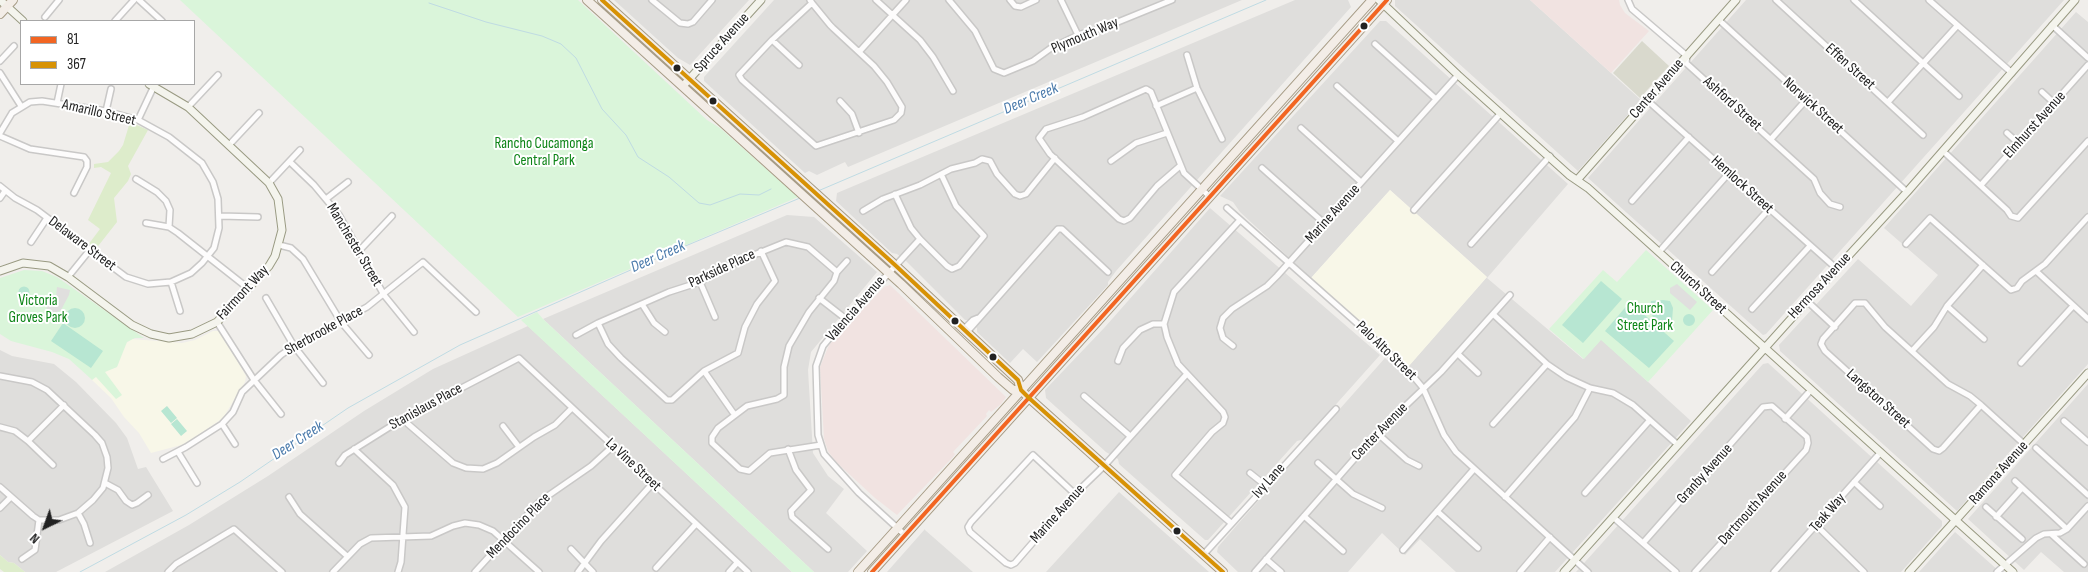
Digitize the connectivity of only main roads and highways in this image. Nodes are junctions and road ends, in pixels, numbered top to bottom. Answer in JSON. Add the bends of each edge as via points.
{"nodes":[{"id":1,"x":13,"y":0,"type":"edge"},
{"id":2,"x":587,"y":0,"type":"edge"},
{"id":3,"x":602,"y":0,"type":"edge"},
{"id":4,"x":1371,"y":0,"type":"edge"},
{"id":5,"x":1383,"y":2,"type":"edge"},
{"id":6,"x":0,"y":14,"type":"edge"},
{"id":7,"x":1021,"y":390,"type":"junction"},
{"id":8,"x":1029,"y":398,"type":"junction"},
{"id":9,"x":858,"y":572,"type":"edge"},
{"id":10,"x":872,"y":572,"type":"edge"},
{"id":11,"x":1223,"y":572,"type":"edge"}],
"edges":[{"from":1,"to":6,"type":"main road"},
{"from":2,"to":7,"type":"main road","via":[[888,272],[1013,390]]},
{"from":3,"to":7,"type":"main road","via":[[895,265],[1018,380]]},
{"from":4,"to":7,"type":"main road"},
{"from":5,"to":8,"type":"main road"},
{"from":7,"to":8,"type":"main road"},
{"from":7,"to":9,"type":"main road"},
{"from":8,"to":10,"type":"main road"},
{"from":8,"to":11,"type":"main road"}]}
